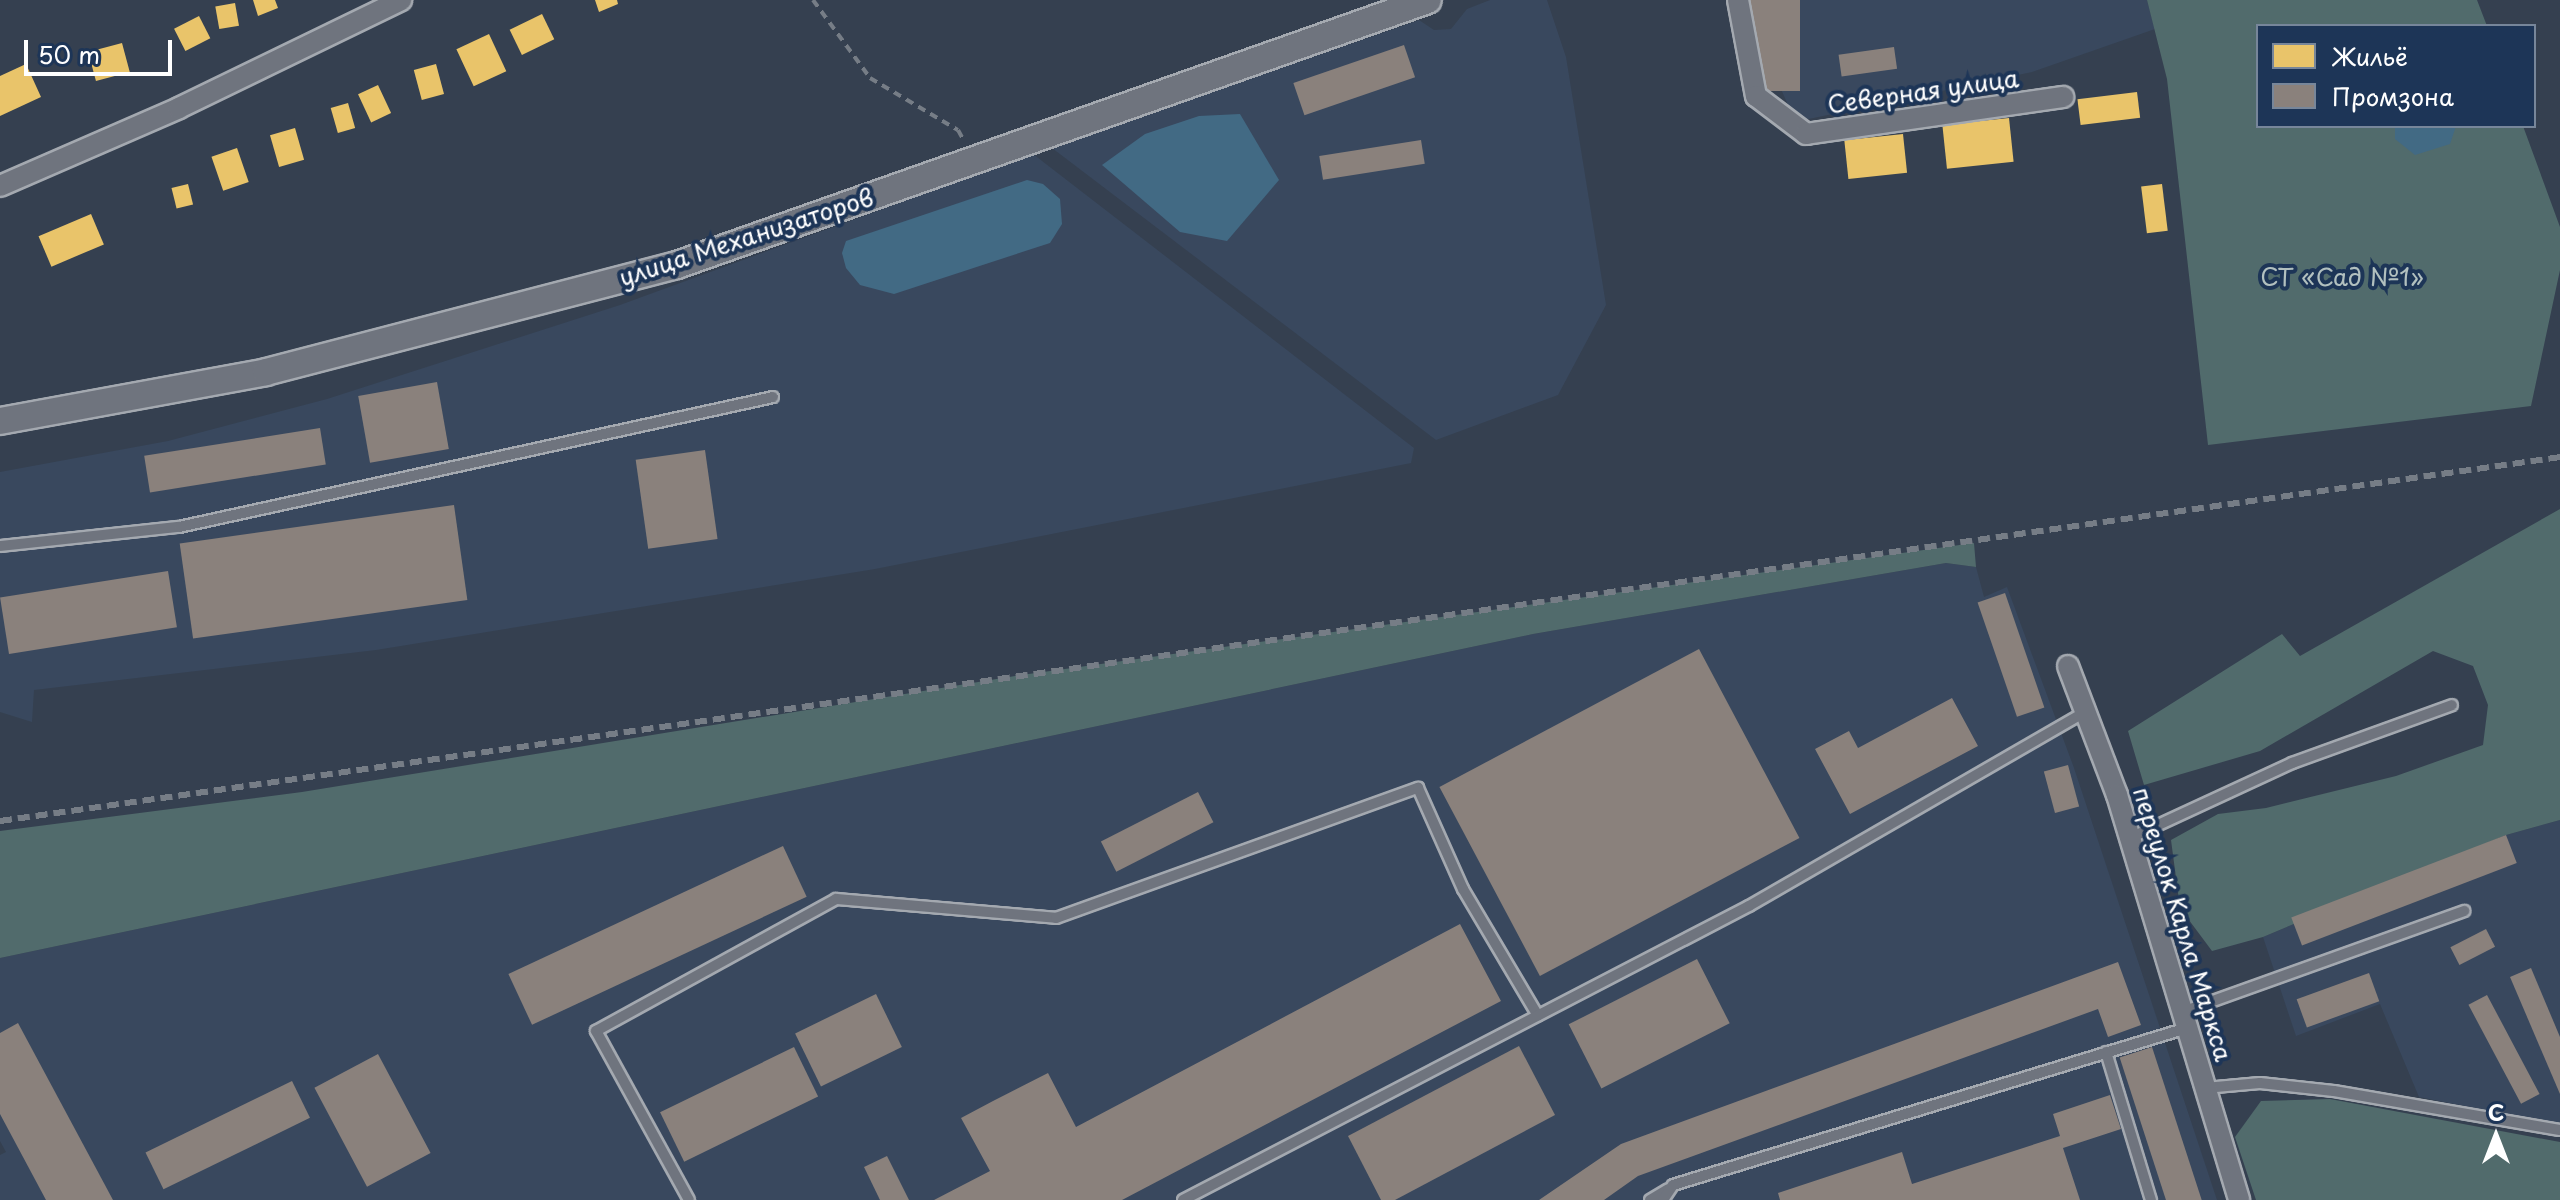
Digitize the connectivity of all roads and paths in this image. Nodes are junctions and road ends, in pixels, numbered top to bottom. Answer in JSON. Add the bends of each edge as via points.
{"nodes":[{"id":1,"x":401,"y":0,"type":"edge"},
{"id":2,"x":813,"y":0,"type":"edge"},
{"id":3,"x":1428,"y":0,"type":"edge"},
{"id":4,"x":1738,"y":0,"type":"edge"},
{"id":5,"x":2063,"y":97,"type":"dead end"},
{"id":6,"x":975,"y":160,"type":"junction"},
{"id":7,"x":0,"y":186,"type":"edge"},
{"id":8,"x":773,"y":397,"type":"dead end"},
{"id":9,"x":0,"y":421,"type":"edge"},
{"id":10,"x":0,"y":546,"type":"edge"},
{"id":11,"x":2068,"y":666,"type":"dead end"},
{"id":12,"x":2452,"y":705,"type":"dead end"},
{"id":13,"x":2085,"y":712,"type":"junction"},
{"id":14,"x":2130,"y":838,"type":"junction"},
{"id":15,"x":2464,"y":911,"type":"dead end"},
{"id":16,"x":1538,"y":1016,"type":"junction"},
{"id":17,"x":2185,"y":1020,"type":"junction"},
{"id":18,"x":2106,"y":1052,"type":"junction"},
{"id":19,"x":2205,"y":1088,"type":"junction"},
{"id":20,"x":2560,"y":1130,"type":"edge"},
{"id":21,"x":1673,"y":1185,"type":"junction"},
{"id":22,"x":689,"y":1200,"type":"edge"},
{"id":23,"x":1183,"y":1200,"type":"edge"},
{"id":24,"x":1650,"y":1200,"type":"edge"},
{"id":25,"x":1663,"y":1200,"type":"edge"},
{"id":26,"x":2151,"y":1200,"type":"edge"},
{"id":27,"x":2239,"y":1200,"type":"edge"}],
"edges":[{"from":1,"to":7,"type":"street","via":[[165,114]]},
{"from":2,"to":6,"type":"path","via":[[870,78],[958,130]]},
{"from":3,"to":6,"type":"street","name":"улица Механизаторов"},
{"from":4,"to":5,"type":"street","name":"Северная улица","via":[[1756,96],[1806,134]]},
{"from":6,"to":9,"type":"street","name":"улица Механизаторов","via":[[677,265],[266,372]]},
{"from":8,"to":10,"type":"lane","via":[[179,527]]},
{"from":11,"to":13,"type":"street","name":"переулок Карла Маркса"},
{"from":12,"to":14,"type":"lane","via":[[2292,763]]},
{"from":13,"to":14,"type":"street","name":"переулок Карла Маркса"},
{"from":13,"to":16,"type":"lane","via":[[1749,906]]},
{"from":14,"to":17,"type":"street","name":"переулок Карла Маркса"},
{"from":15,"to":17,"type":"lane"},
{"from":16,"to":22,"type":"lane","via":[[1463,889],[1418,788],[1056,918],[836,899],[596,1031]]},
{"from":16,"to":23,"type":"lane"},
{"from":17,"to":18,"type":"lane"},
{"from":17,"to":19,"type":"street","name":"переулок Карла Маркса"},
{"from":18,"to":21,"type":"lane"},
{"from":18,"to":26,"type":"lane"},
{"from":19,"to":20,"type":"lane","via":[[2260,1083],[2334,1091]]},
{"from":19,"to":27,"type":"street","name":"переулок Карла Маркса"},
{"from":21,"to":24,"type":"lane"},
{"from":21,"to":25,"type":"lane"}]}
